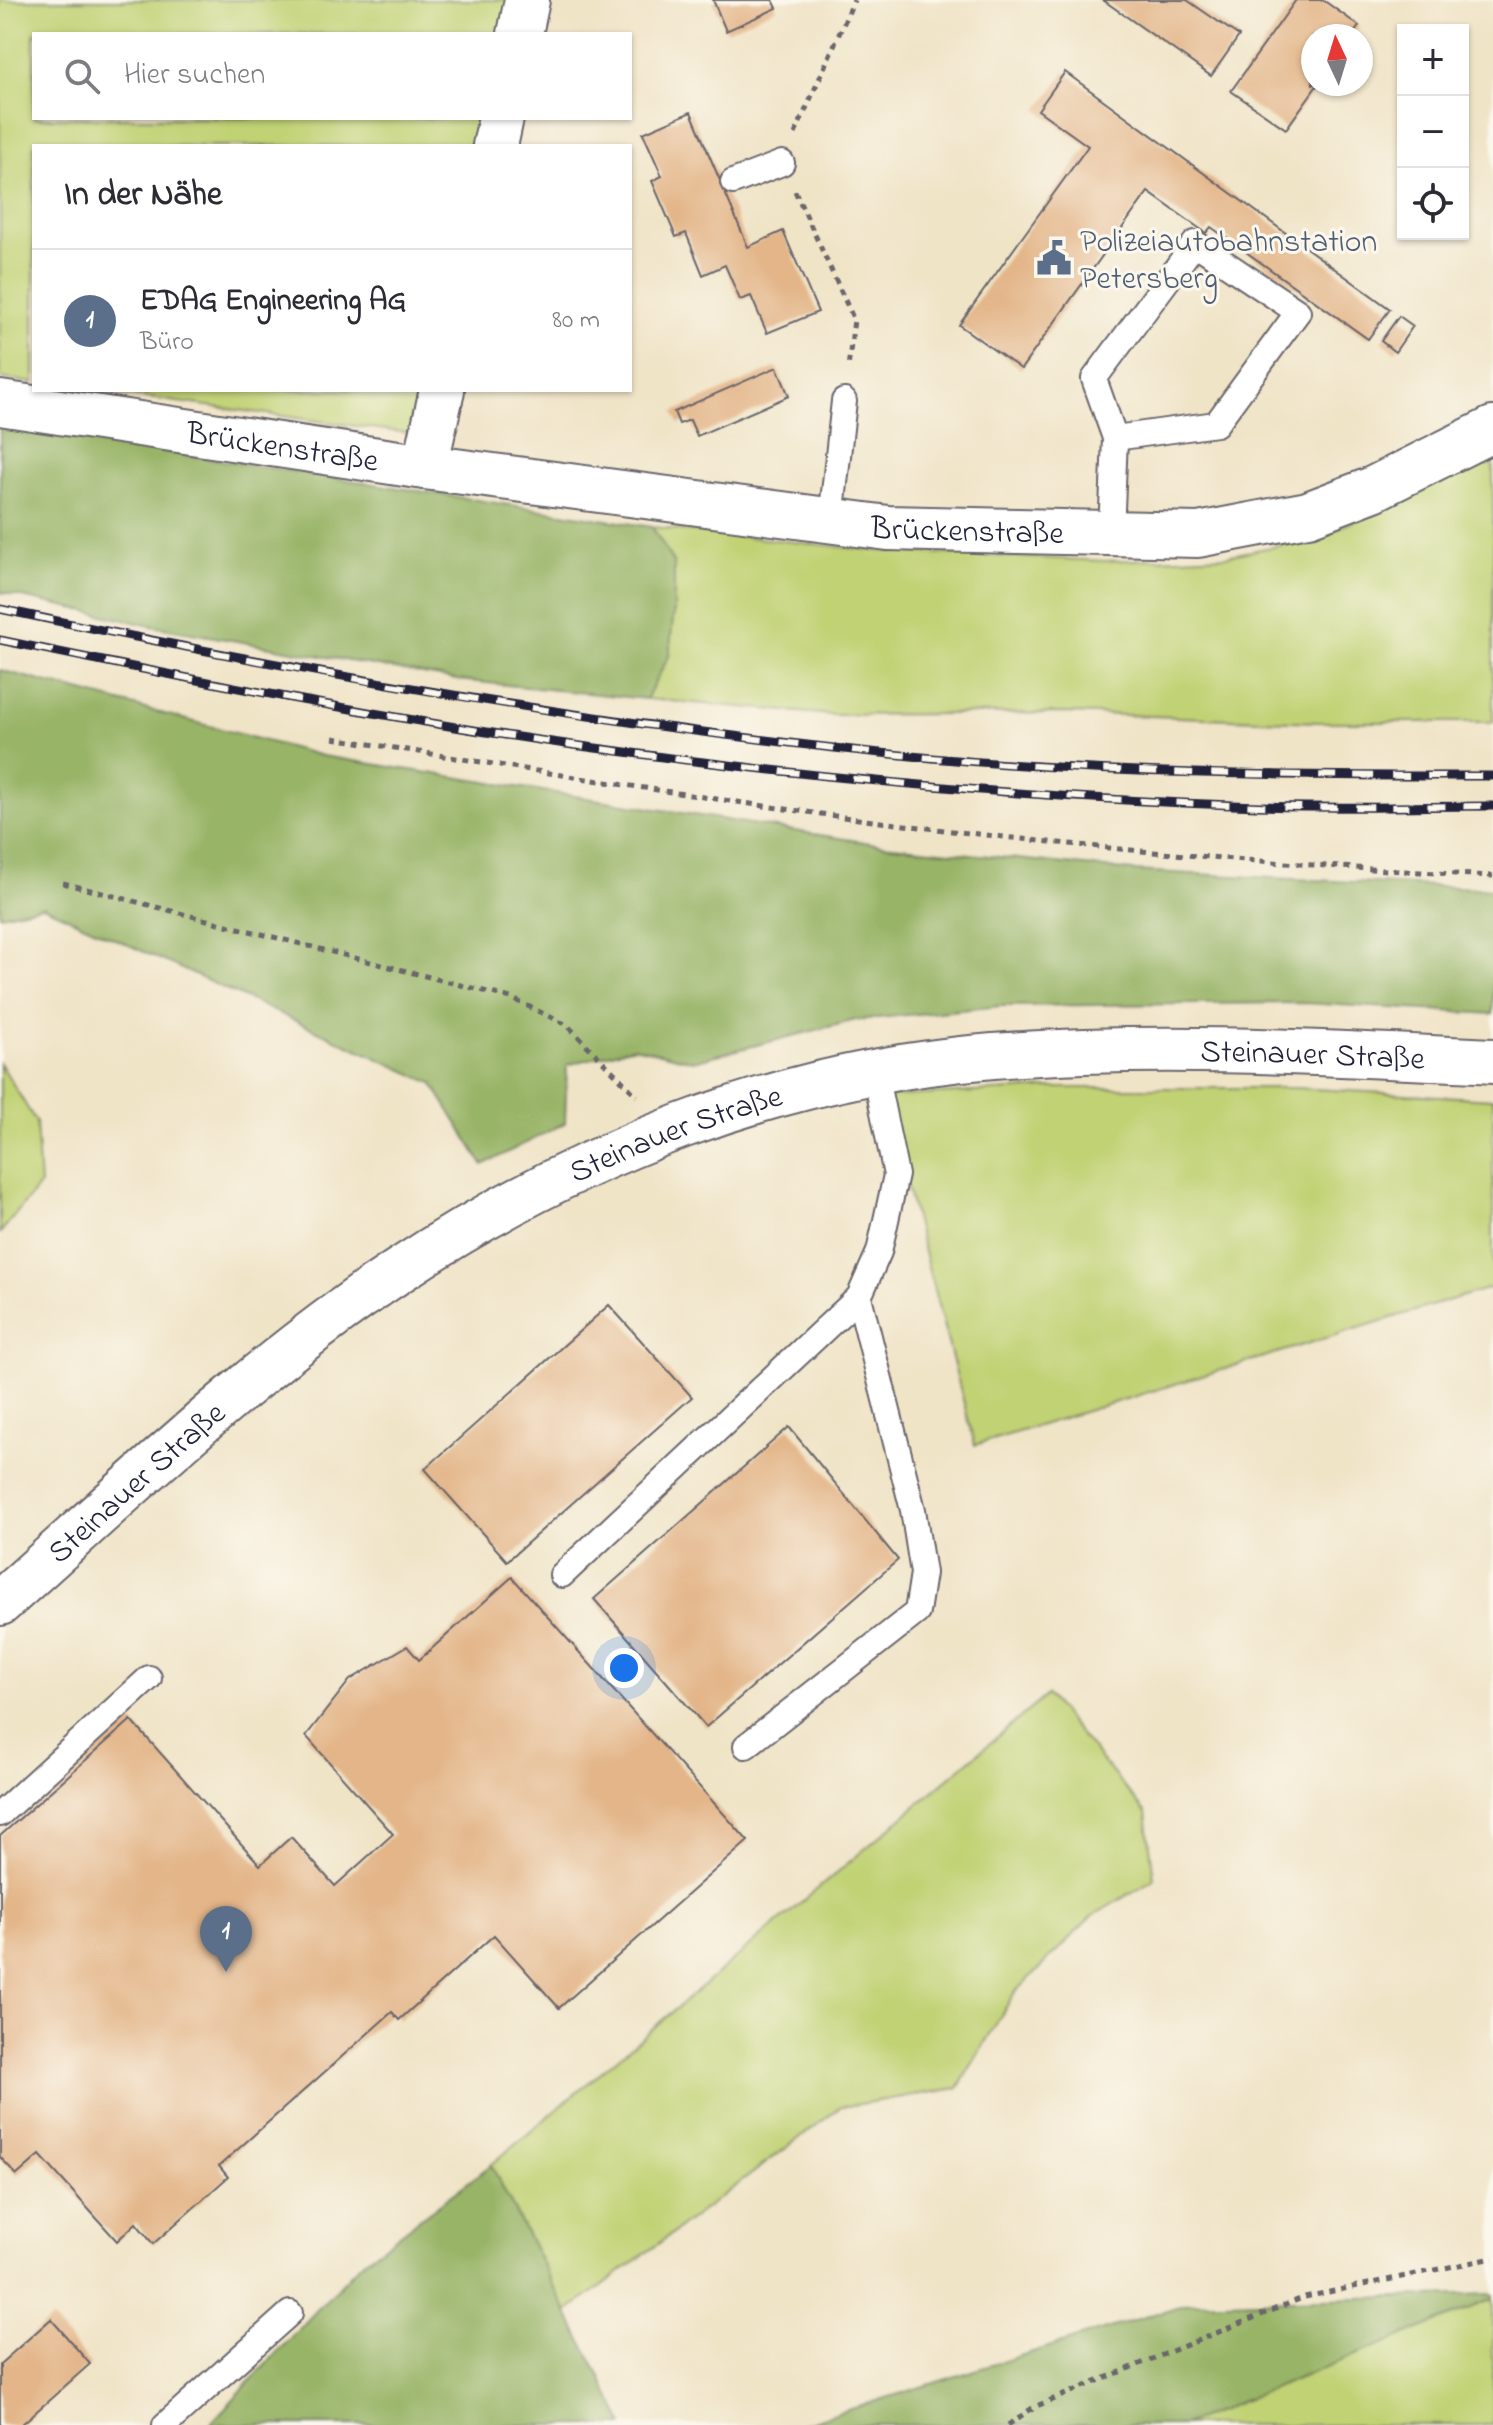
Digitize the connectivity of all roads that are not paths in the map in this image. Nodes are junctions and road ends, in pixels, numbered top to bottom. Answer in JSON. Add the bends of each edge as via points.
{"nodes":[{"id":1,"x":527,"y":0,"type":"edge"},
{"id":2,"x":520,"y":32,"type":"edge"},
{"id":3,"x":501,"y":120,"type":"edge"},
{"id":4,"x":495,"y":144,"type":"edge"},
{"id":5,"x":782,"y":163,"type":"road end"},
{"id":6,"x":733,"y":182,"type":"dead end"},
{"id":7,"x":442,"y":392,"type":"edge"},
{"id":8,"x":844,"y":401,"type":"road end"},
{"id":9,"x":0,"y":403,"type":"edge"},
{"id":10,"x":1493,"y":429,"type":"edge"},
{"id":11,"x":1115,"y":438,"type":"junction"},
{"id":12,"x":425,"y":467,"type":"junction"},
{"id":13,"x":831,"y":520,"type":"junction"},
{"id":14,"x":1111,"y":533,"type":"junction"},
{"id":15,"x":1493,"y":1061,"type":"edge"},
{"id":16,"x":875,"y":1073,"type":"junction"},
{"id":17,"x":859,"y":1297,"type":"junction"},
{"id":18,"x":562,"y":1575,"type":"dead end"},
{"id":19,"x":0,"y":1603,"type":"edge"},
{"id":20,"x":149,"y":1678,"type":"dead end"},
{"id":21,"x":746,"y":1746,"type":"dead end"},
{"id":22,"x":0,"y":1814,"type":"edge"},
{"id":23,"x":290,"y":2313,"type":"dead end"},
{"id":24,"x":165,"y":2425,"type":"edge"}],
"edges":[{"from":1,"to":2,"type":"street"},
{"from":3,"to":4,"type":"street"},
{"from":5,"to":6,"type":"lane"},
{"from":7,"to":12,"type":"street","name":"Brückenstraße"},
{"from":8,"to":13,"type":"lane"},
{"from":9,"to":12,"type":"street","name":"Brückenstraße"},
{"from":10,"to":14,"type":"street","name":"Brückenstraße","via":[[1373,489],[1308,514],[1198,535]]},
{"from":11,"to":11,"type":"lane","via":[[1094,379],[1195,243],[1298,312],[1216,424]]},
{"from":11,"to":14,"type":"lane"},
{"from":12,"to":13,"type":"street","name":"Brückenstraße"},
{"from":13,"to":14,"type":"street","name":"Brückenstraße","via":[[888,528]]},
{"from":15,"to":16,"type":"street","name":"Steinauer Straße","via":[[1142,1051],[992,1056]]},
{"from":16,"to":17,"type":"lane","via":[[896,1175],[879,1252]]},
{"from":16,"to":19,"type":"street","name":"Steinauer Straße","via":[[723,1108],[667,1129],[485,1217],[395,1273],[299,1344]]},
{"from":17,"to":18,"type":"lane"},
{"from":17,"to":21,"type":"lane","via":[[913,1510],[923,1573],[917,1612]]},
{"from":20,"to":22,"type":"lane"},
{"from":23,"to":24,"type":"lane"}]}
